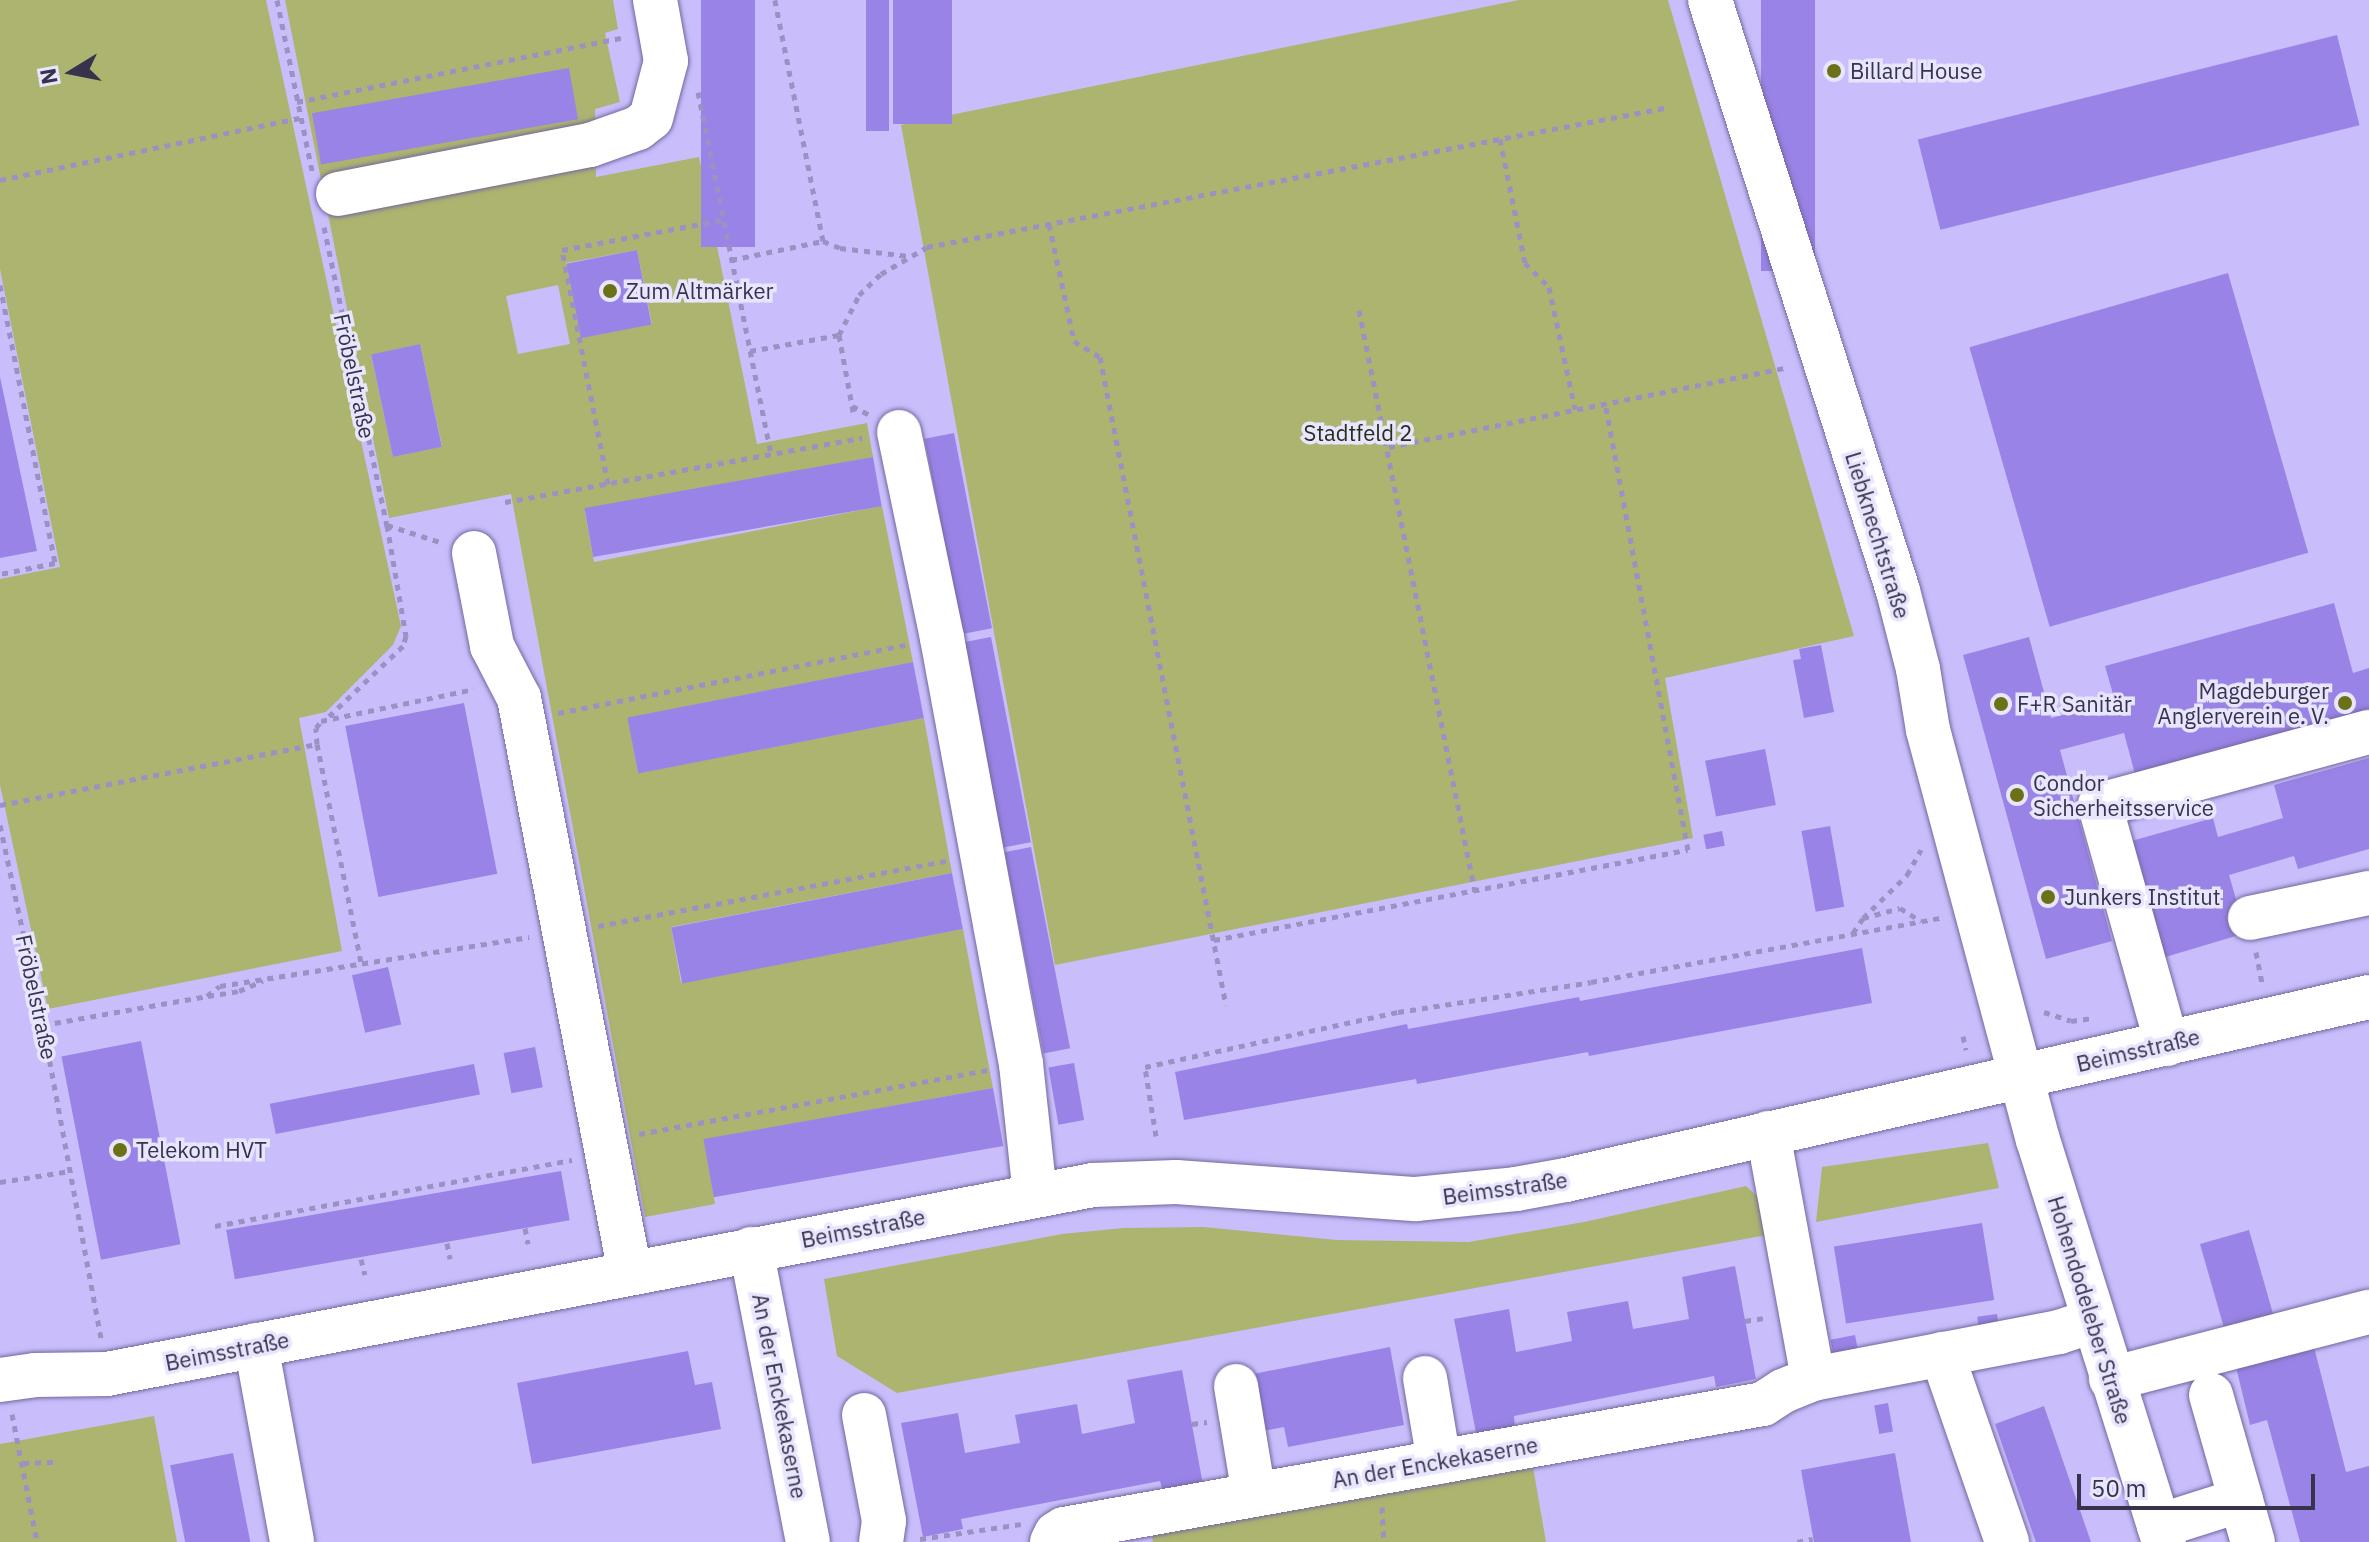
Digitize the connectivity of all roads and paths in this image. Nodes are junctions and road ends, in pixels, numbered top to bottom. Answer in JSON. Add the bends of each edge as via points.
{"nodes":[{"id":1,"x":277,"y":0,"type":"edge"},
{"id":2,"x":775,"y":0,"type":"edge"},
{"id":3,"x":1710,"y":0,"type":"edge"},
{"id":4,"x":670,"y":45,"type":"edge"},
{"id":5,"x":297,"y":102,"type":"junction"},
{"id":6,"x":1670,"y":107,"type":"dead end"},
{"id":7,"x":300,"y":118,"type":"junction"},
{"id":8,"x":1500,"y":139,"type":"junction"},
{"id":9,"x":0,"y":180,"type":"edge"},
{"id":10,"x":325,"y":198,"type":"junction"},
{"id":11,"x":723,"y":220,"type":"junction"},
{"id":12,"x":1049,"y":224,"type":"junction"},
{"id":13,"x":823,"y":241,"type":"junction"},
{"id":14,"x":910,"y":256,"type":"junction"},
{"id":15,"x":731,"y":260,"type":"junction"},
{"id":16,"x":0,"y":285,"type":"edge"},
{"id":17,"x":1359,"y":310,"type":"dead end"},
{"id":18,"x":839,"y":335,"type":"junction"},
{"id":19,"x":750,"y":351,"type":"junction"},
{"id":20,"x":1762,"y":373,"type":"dead end"},
{"id":21,"x":1605,"y":404,"type":"junction"},
{"id":22,"x":1575,"y":409,"type":"junction"},
{"id":23,"x":854,"y":417,"type":"dead end"},
{"id":24,"x":899,"y":432,"type":"joint"},
{"id":25,"x":1389,"y":447,"type":"junction"},
{"id":26,"x":771,"y":455,"type":"junction"},
{"id":27,"x":608,"y":484,"type":"junction"},
{"id":28,"x":505,"y":502,"type":"dead end"},
{"id":29,"x":387,"y":525,"type":"junction"},
{"id":30,"x":474,"y":553,"type":"joint"},
{"id":31,"x":0,"y":574,"type":"edge"},
{"id":32,"x":942,"y":638,"type":"junction"},
{"id":33,"x":511,"y":682,"type":"junction"},
{"id":34,"x":545,"y":715,"type":"dead end"},
{"id":35,"x":325,"y":720,"type":"junction"},
{"id":36,"x":2369,"y":732,"type":"edge"},
{"id":37,"x":317,"y":744,"type":"junction"},
{"id":38,"x":0,"y":805,"type":"edge"},
{"id":39,"x":0,"y":825,"type":"edge"},
{"id":40,"x":1923,"y":845,"type":"dead end"},
{"id":41,"x":982,"y":855,"type":"junction"},
{"id":42,"x":1475,"y":892,"type":"junction"},
{"id":43,"x":2369,"y":893,"type":"edge"},
{"id":44,"x":1949,"y":916,"type":"dead end"},
{"id":45,"x":1863,"y":918,"type":"junction"},
{"id":46,"x":2250,"y":918,"type":"dead end"},
{"id":47,"x":1922,"y":921,"type":"junction"},
{"id":48,"x":564,"y":932,"type":"junction"},
{"id":49,"x":1853,"y":933,"type":"junction"},
{"id":50,"x":1214,"y":940,"type":"junction"},
{"id":51,"x":361,"y":962,"type":"junction"},
{"id":52,"x":2369,"y":997,"type":"edge"},
{"id":53,"x":1226,"y":1005,"type":"dead end"},
{"id":54,"x":43,"y":1025,"type":"junction"},
{"id":55,"x":1963,"y":1036,"type":"dead end"},
{"id":56,"x":2167,"y":1044,"type":"junction"},
{"id":57,"x":1976,"y":1047,"type":"dead end"},
{"id":58,"x":1951,"y":1053,"type":"dead end"},
{"id":59,"x":1966,"y":1053,"type":"junction"},
{"id":60,"x":985,"y":1071,"type":"dead end"},
{"id":61,"x":2021,"y":1076,"type":"junction"},
{"id":62,"x":1768,"y":1133,"type":"junction"},
{"id":63,"x":1156,"y":1136,"type":"dead end"},
{"id":64,"x":617,"y":1145,"type":"junction"},
{"id":65,"x":70,"y":1171,"type":"junction"},
{"id":66,"x":0,"y":1182,"type":"edge"},
{"id":67,"x":1035,"y":1195,"type":"junction"},
{"id":68,"x":277,"y":1215,"type":"junction"},
{"id":69,"x":278,"y":1224,"type":"dead end"},
{"id":70,"x":215,"y":1226,"type":"dead end"},
{"id":71,"x":525,"y":1228,"type":"dead end"},
{"id":72,"x":447,"y":1243,"type":"dead end"},
{"id":73,"x":528,"y":1244,"type":"dead end"},
{"id":74,"x":751,"y":1249,"type":"junction"},
{"id":75,"x":361,"y":1259,"type":"dead end"},
{"id":76,"x":450,"y":1259,"type":"dead end"},
{"id":77,"x":630,"y":1273,"type":"junction"},
{"id":78,"x":365,"y":1275,"type":"dead end"},
{"id":79,"x":2092,"y":1321,"type":"junction"},
{"id":80,"x":2361,"y":1323,"type":"edge"},
{"id":81,"x":256,"y":1345,"type":"junction"},
{"id":82,"x":1942,"y":1354,"type":"junction"},
{"id":83,"x":105,"y":1360,"type":"junction"},
{"id":84,"x":1425,"y":1378,"type":"dead end"},
{"id":85,"x":1813,"y":1379,"type":"junction"},
{"id":86,"x":2111,"y":1379,"type":"junction"},
{"id":87,"x":1236,"y":1386,"type":"dead end"},
{"id":88,"x":2211,"y":1395,"type":"dead end"},
{"id":89,"x":5,"y":1402,"type":"edge"},
{"id":90,"x":864,"y":1415,"type":"dead end"},
{"id":91,"x":57,"y":1462,"type":"dead end"},
{"id":92,"x":1439,"y":1462,"type":"junction"},
{"id":93,"x":23,"y":1463,"type":"junction"},
{"id":94,"x":1254,"y":1495,"type":"junction"},
{"id":95,"x":2241,"y":1500,"type":"junction"},
{"id":96,"x":2161,"y":1534,"type":"edge"},
{"id":97,"x":1053,"y":1539,"type":"edge"},
{"id":98,"x":1813,"y":1539,"type":"dead end"},
{"id":99,"x":900,"y":1541,"type":"edge"},
{"id":100,"x":37,"y":1542,"type":"edge"},
{"id":101,"x":292,"y":1542,"type":"edge"},
{"id":102,"x":808,"y":1542,"type":"edge"},
{"id":103,"x":1797,"y":1542,"type":"edge"},
{"id":104,"x":2007,"y":1542,"type":"edge"},
{"id":105,"x":2253,"y":1542,"type":"edge"}],
"edges":[{"from":1,"to":5,"type":"path","name":"Fröbelstraße"},
{"from":2,"to":13,"type":"path"},
{"from":3,"to":61,"type":"street","name":"Liebknechtstraße","via":[[1898,591],[1928,730]]},
{"from":4,"to":5,"type":"path"},
{"from":4,"to":10,"type":"street","via":[[651,118],[613,140]]},
{"from":4,"to":11,"type":"path"},
{"from":5,"to":7,"type":"path","name":"Fröbelstraße"},
{"from":6,"to":8,"type":"path"},
{"from":7,"to":9,"type":"path"},
{"from":7,"to":10,"type":"path","name":"Fröbelstraße"},
{"from":8,"to":12,"type":"path"},
{"from":8,"to":22,"type":"path","via":[[1525,263],[1549,287]]},
{"from":10,"to":29,"type":"path","name":"Fröbelstraße"},
{"from":11,"to":15,"type":"path"},
{"from":11,"to":27,"type":"path","via":[[562,250]]},
{"from":12,"to":14,"type":"path","via":[[927,247]]},
{"from":12,"to":50,"type":"path","via":[[1074,341],[1100,357]]},
{"from":13,"to":14,"type":"path","via":[[840,248]]},
{"from":13,"to":15,"type":"path"},
{"from":14,"to":18,"type":"path","via":[[859,295]]},
{"from":15,"to":19,"type":"path"},
{"from":16,"to":31,"type":"path","via":[[55,563]]},
{"from":17,"to":25,"type":"path"},
{"from":18,"to":19,"type":"path"},
{"from":18,"to":23,"type":"path"},
{"from":19,"to":26,"type":"path"},
{"from":20,"to":21,"type":"path"},
{"from":21,"to":22,"type":"path"},
{"from":21,"to":42,"type":"path","via":[[1688,850]]},
{"from":22,"to":25,"type":"path"},
{"from":24,"to":26,"type":"path"},
{"from":24,"to":32,"type":"street"},
{"from":25,"to":42,"type":"path"},
{"from":26,"to":27,"type":"path"},
{"from":27,"to":28,"type":"path"},
{"from":29,"to":30,"type":"path"},
{"from":29,"to":35,"type":"path","name":"Fröbelstraße","via":[[406,640]]},
{"from":30,"to":33,"type":"street","via":[[492,646]]},
{"from":32,"to":34,"type":"path"},
{"from":32,"to":41,"type":"street"},
{"from":33,"to":35,"type":"path"},
{"from":33,"to":48,"type":"street","via":[[519,698]]},
{"from":35,"to":37,"type":"path","via":[[316,728]]},
{"from":36,"to":56,"type":"street","via":[[2100,805]]},
{"from":37,"to":38,"type":"path"},
{"from":37,"to":51,"type":"path"},
{"from":39,"to":54,"type":"path","name":"Fröbelstraße"},
{"from":40,"to":45,"type":"path","via":[[1907,875]]},
{"from":41,"to":48,"type":"path"},
{"from":41,"to":67,"type":"street","via":[[1021,1064]]},
{"from":42,"to":50,"type":"path"},
{"from":43,"to":46,"type":"street"},
{"from":44,"to":47,"type":"path"},
{"from":45,"to":47,"type":"path","via":[[1900,908]]},
{"from":45,"to":49,"type":"path"},
{"from":47,"to":49,"type":"path"},
{"from":48,"to":51,"type":"path"},
{"from":48,"to":64,"type":"street"},
{"from":49,"to":63,"type":"path","via":[[1398,1012],[1145,1067]]},
{"from":50,"to":53,"type":"path"},
{"from":51,"to":54,"type":"path"},
{"from":52,"to":56,"type":"street","name":"Beimsstraße"},
{"from":54,"to":65,"type":"path","name":"Fröbelstraße"},
{"from":55,"to":59,"type":"path"},
{"from":56,"to":61,"type":"street","name":"Beimsstraße"},
{"from":57,"to":59,"type":"path"},
{"from":58,"to":59,"type":"path"},
{"from":60,"to":64,"type":"path"},
{"from":61,"to":62,"type":"street","name":"Beimsstraße"},
{"from":61,"to":79,"type":"street","name":"Hohendodeleber Straße"},
{"from":62,"to":67,"type":"street","name":"Beimsstraße","via":[[1566,1180],[1466,1196],[1392,1199],[1145,1181]]},
{"from":62,"to":85,"type":"street"},
{"from":64,"to":68,"type":"path"},
{"from":64,"to":77,"type":"street"},
{"from":65,"to":66,"type":"path"},
{"from":65,"to":83,"type":"path","name":"Fröbelstraße"},
{"from":67,"to":74,"type":"street","name":"Beimsstraße"},
{"from":68,"to":69,"type":"path"},
{"from":68,"to":70,"type":"path"},
{"from":71,"to":73,"type":"path"},
{"from":72,"to":76,"type":"path"},
{"from":74,"to":77,"type":"street","name":"Beimsstraße"},
{"from":74,"to":102,"type":"street","name":"An der Enckekaserne"},
{"from":75,"to":78,"type":"path"},
{"from":77,"to":81,"type":"street","name":"Beimsstraße"},
{"from":79,"to":82,"type":"street","name":"An der Enckekaserne"},
{"from":79,"to":86,"type":"street","name":"Hohendodeleber Straße"},
{"from":80,"to":86,"type":"street"},
{"from":81,"to":83,"type":"street","name":"Beimsstraße"},
{"from":81,"to":101,"type":"street"},
{"from":82,"to":85,"type":"street","name":"An der Enckekaserne"},
{"from":82,"to":104,"type":"street"},
{"from":83,"to":89,"type":"street","name":"Beimsstraße","via":[[40,1401]]},
{"from":84,"to":92,"type":"street"},
{"from":85,"to":92,"type":"street","name":"An der Enckekaserne","via":[[1763,1404]]},
{"from":86,"to":96,"type":"street","name":"Hohendodeleber Straße"},
{"from":87,"to":94,"type":"street"},
{"from":88,"to":95,"type":"street"},
{"from":89,"to":93,"type":"path"},
{"from":90,"to":99,"type":"street","via":[[884,1521]]},
{"from":91,"to":93,"type":"path"},
{"from":92,"to":94,"type":"street","name":"An der Enckekaserne"},
{"from":93,"to":100,"type":"path"},
{"from":94,"to":97,"type":"street","name":"An der Enckekaserne","via":[[1064,1529]]},
{"from":95,"to":96,"type":"street"},
{"from":95,"to":105,"type":"street"},
{"from":97,"to":99,"type":"path","via":[[1032,1523]]},
{"from":98,"to":103,"type":"path"}]}
